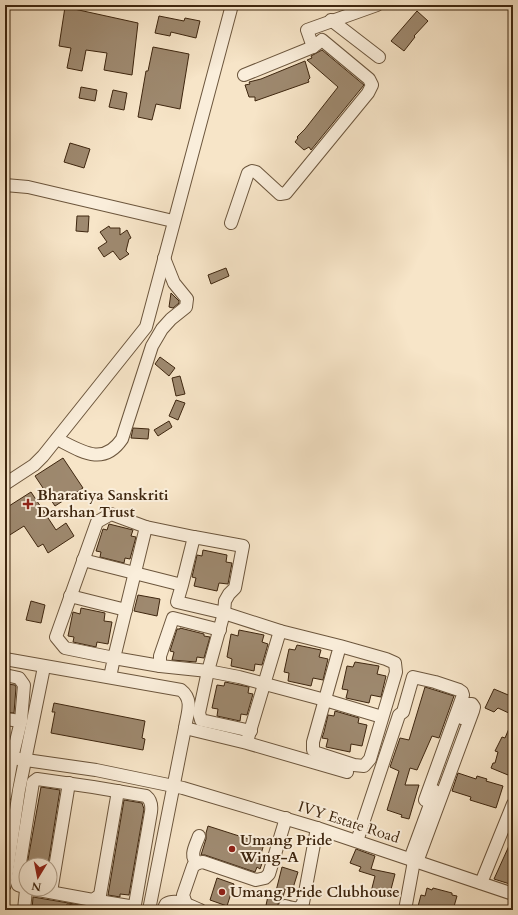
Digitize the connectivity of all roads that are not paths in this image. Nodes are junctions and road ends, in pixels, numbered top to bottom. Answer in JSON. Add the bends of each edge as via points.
{"nodes":[{"id":1,"x":232,"y":5,"type":"edge"},
{"id":2,"x":377,"y":5,"type":"edge"},
{"id":3,"x":331,"y":20,"type":"junction"},
{"id":4,"x":313,"y":47,"type":"junction"},
{"id":5,"x":378,"y":57,"type":"dead end"},
{"id":6,"x":244,"y":75,"type":"dead end"},
{"id":7,"x":5,"y":185,"type":"edge"},
{"id":8,"x":173,"y":222,"type":"junction"},
{"id":9,"x":231,"y":223,"type":"dead end"},
{"id":10,"x":164,"y":258,"type":"junction"},
{"id":11,"x":146,"y":327,"type":"junction"},
{"id":12,"x":152,"y":346,"type":"junction"},
{"id":13,"x":57,"y":439,"type":"junction"},
{"id":14,"x":5,"y":484,"type":"edge"},
{"id":15,"x":146,"y":527,"type":"junction"},
{"id":16,"x":194,"y":537,"type":"junction"},
{"id":17,"x":83,"y":560,"type":"junction"},
{"id":18,"x":135,"y":573,"type":"junction"},
{"id":19,"x":182,"y":585,"type":"junction"},
{"id":20,"x":70,"y":596,"type":"junction"},
{"id":21,"x":177,"y":602,"type":"junction"},
{"id":22,"x":126,"y":610,"type":"junction"},
{"id":23,"x":224,"y":613,"type":"junction"},
{"id":24,"x":173,"y":618,"type":"junction"},
{"id":25,"x":220,"y":630,"type":"junction"},
{"id":26,"x":280,"y":631,"type":"junction"},
{"id":27,"x":340,"y":646,"type":"junction"},
{"id":28,"x":114,"y":658,"type":"junction"},
{"id":29,"x":5,"y":659,"type":"edge"},
{"id":30,"x":160,"y":666,"type":"junction"},
{"id":31,"x":44,"y":667,"type":"junction"},
{"id":32,"x":208,"y":671,"type":"junction"},
{"id":33,"x":5,"y":675,"type":"edge"},
{"id":34,"x":110,"y":677,"type":"junction"},
{"id":35,"x":265,"y":683,"type":"junction"},
{"id":36,"x":325,"y":700,"type":"junction"},
{"id":37,"x":382,"y":717,"type":"junction"},
{"id":38,"x":5,"y":719,"type":"edge"},
{"id":39,"x":21,"y":721,"type":"junction"},
{"id":40,"x":185,"y":728,"type":"junction"},
{"id":41,"x":251,"y":731,"type":"junction"},
{"id":42,"x":247,"y":743,"type":"junction"},
{"id":43,"x":12,"y":758,"type":"junction"},
{"id":44,"x":25,"y":759,"type":"junction"},
{"id":45,"x":96,"y":770,"type":"junction"},
{"id":46,"x":347,"y":772,"type":"dead end"},
{"id":47,"x":7,"y":777,"type":"edge"},
{"id":48,"x":440,"y":779,"type":"junction"},
{"id":49,"x":68,"y":783,"type":"junction"},
{"id":50,"x":93,"y":786,"type":"junction"},
{"id":51,"x":174,"y":786,"type":"junction"},
{"id":52,"x":118,"y":791,"type":"junction"},
{"id":53,"x":5,"y":796,"type":"edge"},
{"id":54,"x":425,"y":800,"type":"dead end"},
{"id":55,"x":513,"y":804,"type":"edge"},
{"id":56,"x":286,"y":818,"type":"junction"},
{"id":57,"x":317,"y":828,"type":"junction"},
{"id":58,"x":199,"y":836,"type":"dead end"},
{"id":59,"x":357,"y":841,"type":"junction"},
{"id":60,"x":8,"y":845,"type":"edge"},
{"id":61,"x":21,"y":857,"type":"edge"},
{"id":62,"x":56,"y":857,"type":"edge"},
{"id":63,"x":414,"y":861,"type":"junction"},
{"id":64,"x":198,"y":863,"type":"junction"},
{"id":65,"x":481,"y":883,"type":"junction"},
{"id":66,"x":5,"y":885,"type":"edge"},
{"id":67,"x":58,"y":893,"type":"edge"},
{"id":68,"x":513,"y":894,"type":"edge"},
{"id":69,"x":26,"y":897,"type":"edge"},
{"id":70,"x":93,"y":900,"type":"junction"},
{"id":71,"x":186,"y":904,"type":"junction"},
{"id":72,"x":284,"y":906,"type":"dead end"},
{"id":73,"x":134,"y":908,"type":"edge"},
{"id":74,"x":24,"y":910,"type":"edge"},
{"id":75,"x":149,"y":910,"type":"edge"},
{"id":76,"x":163,"y":910,"type":"edge"},
{"id":77,"x":200,"y":910,"type":"edge"},
{"id":78,"x":405,"y":910,"type":"edge"}],
"edges":[{"from":1,"to":8,"type":"street"},
{"from":2,"to":3,"type":"street"},
{"from":3,"to":4,"type":"street","via":[[307,30]]},
{"from":3,"to":5,"type":"street"},
{"from":4,"to":6,"type":"street"},
{"from":4,"to":9,"type":"street","via":[[322,40],[369,79],[371,89],[286,193],[280,194],[254,171],[248,173]]},
{"from":7,"to":8,"type":"street","via":[[28,188]]},
{"from":8,"to":10,"type":"street"},
{"from":10,"to":11,"type":"street"},
{"from":10,"to":12,"type":"street","via":[[172,279],[187,302],[186,307],[162,329]]},
{"from":11,"to":12,"type":"street"},
{"from":11,"to":13,"type":"street"},
{"from":12,"to":13,"type":"street","via":[[125,432],[112,450],[104,454],[88,454]]},
{"from":13,"to":14,"type":"street","via":[[34,465]]},
{"from":15,"to":16,"type":"street"},
{"from":15,"to":17,"type":"street","via":[[111,514],[97,522]]},
{"from":15,"to":18,"type":"street"},
{"from":16,"to":19,"type":"street"},
{"from":16,"to":23,"type":"street","via":[[243,546],[235,588],[225,601]]},
{"from":17,"to":18,"type":"street"},
{"from":17,"to":20,"type":"street"},
{"from":18,"to":19,"type":"street"},
{"from":18,"to":22,"type":"street"},
{"from":19,"to":21,"type":"street"},
{"from":20,"to":22,"type":"street"},
{"from":20,"to":28,"type":"street","via":[[56,637],[65,648]]},
{"from":21,"to":23,"type":"street"},
{"from":21,"to":24,"type":"street"},
{"from":22,"to":28,"type":"street"},
{"from":23,"to":25,"type":"street"},
{"from":23,"to":26,"type":"street"},
{"from":24,"to":25,"type":"street"},
{"from":24,"to":30,"type":"street","via":[[160,656]]},
{"from":25,"to":32,"type":"street"},
{"from":26,"to":27,"type":"street"},
{"from":26,"to":35,"type":"street"},
{"from":27,"to":36,"type":"street"},
{"from":27,"to":37,"type":"street","via":[[395,663],[396,672]]},
{"from":28,"to":30,"type":"street"},
{"from":28,"to":34,"type":"street"},
{"from":29,"to":31,"type":"street"},
{"from":30,"to":32,"type":"street"},
{"from":31,"to":34,"type":"street"},
{"from":31,"to":44,"type":"street"},
{"from":32,"to":35,"type":"street"},
{"from":32,"to":41,"type":"street","via":[[199,712],[201,720]]},
{"from":33,"to":39,"type":"street","via":[[19,678],[24,685]]},
{"from":34,"to":40,"type":"street","via":[[181,690],[188,697],[189,703]]},
{"from":35,"to":36,"type":"street"},
{"from":35,"to":41,"type":"street"},
{"from":36,"to":37,"type":"street"},
{"from":36,"to":37,"type":"street","via":[[313,750],[354,765],[364,766],[370,759]]},
{"from":38,"to":39,"type":"street"},
{"from":39,"to":43,"type":"street"},
{"from":40,"to":42,"type":"street"},
{"from":40,"to":51,"type":"street"},
{"from":41,"to":42,"type":"street"},
{"from":42,"to":46,"type":"street"},
{"from":43,"to":44,"type":"street","name":"IVY Estate Road"},
{"from":43,"to":47,"type":"street"},
{"from":44,"to":45,"type":"street","name":"IVY Estate Road"},
{"from":44,"to":60,"type":"street"},
{"from":45,"to":50,"type":"street"},
{"from":45,"to":51,"type":"street","name":"IVY Estate Road"},
{"from":47,"to":53,"type":"street"},
{"from":48,"to":48,"type":"street","via":[[466,709],[469,703],[472,704],[473,711]]},
{"from":48,"to":54,"type":"street"},
{"from":48,"to":59,"type":"street","via":[[443,752],[462,692],[413,677]]},
{"from":48,"to":63,"type":"street"},
{"from":49,"to":50,"type":"street"},
{"from":49,"to":61,"type":"street","via":[[37,779],[33,782]]},
{"from":49,"to":62,"type":"street"},
{"from":50,"to":52,"type":"street"},
{"from":51,"to":56,"type":"street","name":"IVY Estate Road"},
{"from":51,"to":75,"type":"street"},
{"from":52,"to":70,"type":"street","via":[[101,891]]},
{"from":52,"to":73,"type":"street","via":[[146,796],[152,807]]},
{"from":55,"to":65,"type":"street"},
{"from":56,"to":57,"type":"street","name":"IVY Estate Road"},
{"from":56,"to":64,"type":"street","via":[[269,874],[265,878],[256,880],[203,862]]},
{"from":57,"to":59,"type":"street","name":"IVY Estate Road"},
{"from":57,"to":72,"type":"street","via":[[303,903],[295,909]]},
{"from":58,"to":64,"type":"street","via":[[192,855]]},
{"from":59,"to":63,"type":"street","name":"IVY Estate Road"},
{"from":60,"to":66,"type":"street"},
{"from":63,"to":65,"type":"street","name":"IVY Estate Road"},
{"from":63,"to":78,"type":"street"},
{"from":64,"to":71,"type":"street","via":[[193,866],[183,895]]},
{"from":65,"to":68,"type":"street","name":"IVY Estate Road"},
{"from":67,"to":70,"type":"street"},
{"from":69,"to":74,"type":"street"},
{"from":70,"to":73,"type":"street"},
{"from":71,"to":76,"type":"street","via":[[168,902]]},
{"from":71,"to":77,"type":"street"}]}
